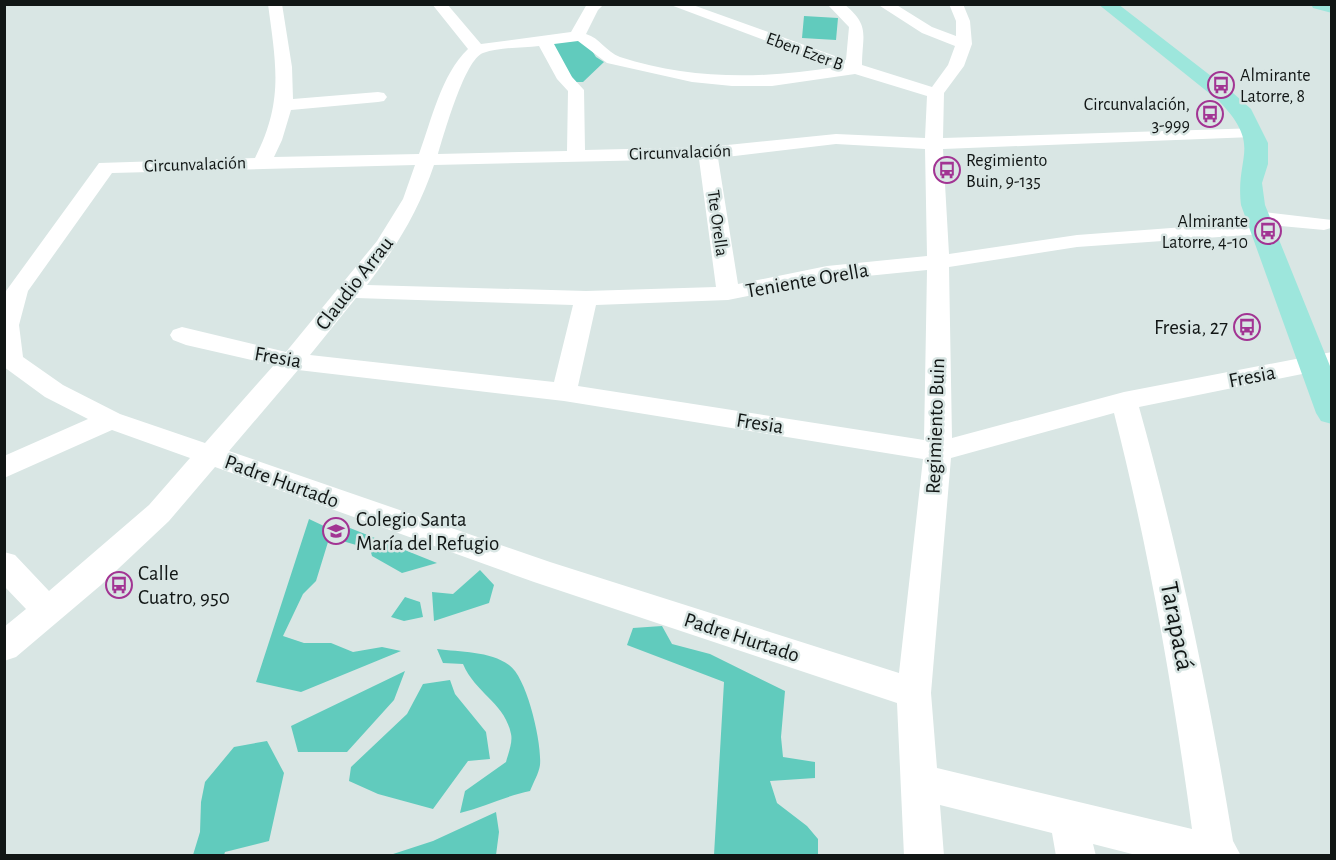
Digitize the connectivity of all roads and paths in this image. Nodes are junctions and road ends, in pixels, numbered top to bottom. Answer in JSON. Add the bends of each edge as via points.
{"nodes":[{"id":1,"x":275,"y":4,"type":"edge"},
{"id":2,"x":597,"y":4,"type":"edge"},
{"id":3,"x":675,"y":4,"type":"edge"},
{"id":4,"x":834,"y":4,"type":"edge"},
{"id":5,"x":884,"y":4,"type":"edge"},
{"id":6,"x":956,"y":4,"type":"edge"},
{"id":7,"x":1106,"y":4,"type":"edge"},
{"id":8,"x":1319,"y":4,"type":"edge"},
{"id":9,"x":437,"y":6,"type":"edge"},
{"id":10,"x":1332,"y":8,"type":"edge"},
{"id":11,"x":577,"y":36,"type":"junction"},
{"id":12,"x":544,"y":40,"type":"junction"},
{"id":13,"x":964,"y":44,"type":"junction"},
{"id":14,"x":477,"y":49,"type":"junction"},
{"id":15,"x":854,"y":69,"type":"junction"},
{"id":16,"x":936,"y":93,"type":"junction"},
{"id":17,"x":378,"y":97,"type":"dead end"},
{"id":18,"x":285,"y":105,"type":"junction"},
{"id":19,"x":1253,"y":132,"type":"junction"},
{"id":20,"x":934,"y":144,"type":"junction"},
{"id":21,"x":708,"y":153,"type":"junction"},
{"id":22,"x":576,"y":155,"type":"junction"},
{"id":23,"x":428,"y":158,"type":"junction"},
{"id":24,"x":262,"y":162,"type":"junction"},
{"id":25,"x":106,"y":167,"type":"joint"},
{"id":26,"x":1259,"y":222,"type":"junction"},
{"id":27,"x":1323,"y":225,"type":"dead end"},
{"id":28,"x":938,"y":262,"type":"junction"},
{"id":29,"x":349,"y":291,"type":"junction"},
{"id":30,"x":728,"y":293,"type":"junction"},
{"id":31,"x":586,"y":298,"type":"junction"},
{"id":32,"x":182,"y":335,"type":"dead end"},
{"id":33,"x":7,"y":355,"type":"edge"},
{"id":34,"x":292,"y":361,"type":"junction"},
{"id":35,"x":1322,"y":362,"type":"edge"},
{"id":36,"x":564,"y":392,"type":"junction"},
{"id":37,"x":1124,"y":402,"type":"junction"},
{"id":38,"x":1332,"y":413,"type":"edge"},
{"id":39,"x":111,"y":420,"type":"junction"},
{"id":40,"x":938,"y":452,"type":"junction"},
{"id":41,"x":211,"y":455,"type":"junction"},
{"id":42,"x":4,"y":468,"type":"edge"},
{"id":43,"x":4,"y":564,"type":"edge"},
{"id":44,"x":48,"y":610,"type":"junction"},
{"id":45,"x":4,"y":647,"type":"edge"},
{"id":46,"x":914,"y":693,"type":"junction"},
{"id":47,"x":920,"y":782,"type":"junction"},
{"id":48,"x":1069,"y":819,"type":"junction"},
{"id":49,"x":924,"y":855,"type":"edge"},
{"id":50,"x":1076,"y":855,"type":"edge"},
{"id":51,"x":1218,"y":855,"type":"edge"}],
"edges":[{"from":1,"to":18,"type":"street","via":[[286,83]]},
{"from":2,"to":11,"type":"street"},
{"from":3,"to":15,"type":"street","name":"Eben Ezer B"},
{"from":4,"to":15,"type":"street","via":[[857,28]]},
{"from":5,"to":13,"type":"street","via":[[927,30]]},
{"from":6,"to":13,"type":"street","via":[[963,21]]},
{"from":7,"to":19,"type":"main road","via":[[1226,97],[1243,114]]},
{"from":8,"to":10,"type":"main road"},
{"from":9,"to":14,"type":"street"},
{"from":11,"to":12,"type":"street"},
{"from":11,"to":15,"type":"street","via":[[591,40],[612,60],[704,78],[771,81]]},
{"from":12,"to":14,"type":"street"},
{"from":12,"to":22,"type":"street","via":[[565,79],[576,90]]},
{"from":13,"to":16,"type":"street","via":[[956,66]]},
{"from":14,"to":23,"type":"street","name":"Claudio Arrau","via":[[467,59],[450,91]]},
{"from":15,"to":16,"type":"street","name":"Eben Ezer B"},
{"from":16,"to":20,"type":"street","name":"Regimiento Buin"},
{"from":17,"to":18,"type":"street"},
{"from":18,"to":24,"type":"street","via":[[277,134]]},
{"from":19,"to":20,"type":"street","name":"Circunvalación"},
{"from":19,"to":26,"type":"main road","via":[[1257,153],[1250,193]]},
{"from":20,"to":21,"type":"street","name":"Circunvalación","via":[[836,139]]},
{"from":20,"to":28,"type":"street","name":"Regimiento Buin"},
{"from":21,"to":22,"type":"street","name":"Circunvalación"},
{"from":21,"to":30,"type":"street","name":"Tte Orella"},
{"from":22,"to":23,"type":"street","name":"Circunvalación"},
{"from":23,"to":24,"type":"street","name":"Circunvalación"},
{"from":23,"to":29,"type":"street","name":"Claudio Arrau","via":[[401,221]]},
{"from":24,"to":25,"type":"street","name":"Circunvalación"},
{"from":25,"to":33,"type":"street","name":"Padre Hurtado","via":[[17,291],[7,325]]},
{"from":26,"to":27,"type":"street","name":"Teniente Orella"},
{"from":26,"to":28,"type":"street","name":"Teniente Orella"},
{"from":26,"to":35,"type":"main road"},
{"from":28,"to":30,"type":"street","name":"Teniente Orella","via":[[827,273]]},
{"from":28,"to":40,"type":"street","name":"Regimiento Buin"},
{"from":29,"to":31,"type":"street","name":"Teniente Orella"},
{"from":29,"to":34,"type":"street","name":"Claudio Arrau"},
{"from":30,"to":31,"type":"street","name":"Teniente Orella"},
{"from":31,"to":36,"type":"street"},
{"from":32,"to":34,"type":"street","name":"Fresia"},
{"from":33,"to":39,"type":"street","name":"Padre Hurtado","via":[[54,391]]},
{"from":34,"to":36,"type":"street","name":"Fresia"},
{"from":34,"to":41,"type":"street","name":"Claudio Arrau"},
{"from":35,"to":37,"type":"street","name":"Fresia"},
{"from":35,"to":38,"type":"main road"},
{"from":36,"to":40,"type":"street","name":"Fresia"},
{"from":37,"to":40,"type":"street","name":"Fresia"},
{"from":37,"to":51,"type":"street","name":"Tarapacá","via":[[1168,575]]},
{"from":39,"to":41,"type":"street","name":"Padre Hurtado"},
{"from":39,"to":42,"type":"street"},
{"from":40,"to":46,"type":"street","name":"Regimiento Buin"},
{"from":41,"to":44,"type":"street","name":"Claudio Arrau","via":[[159,513]]},
{"from":41,"to":46,"type":"street","name":"Padre Hurtado","via":[[545,573]]},
{"from":43,"to":44,"type":"street"},
{"from":44,"to":45,"type":"street","name":"Claudio Arrau"},
{"from":46,"to":47,"type":"street","name":"Regimiento Buin"},
{"from":47,"to":48,"type":"street"},
{"from":47,"to":49,"type":"street","name":"Regimiento Buin"},
{"from":48,"to":50,"type":"street"},
{"from":48,"to":51,"type":"street"}]}
